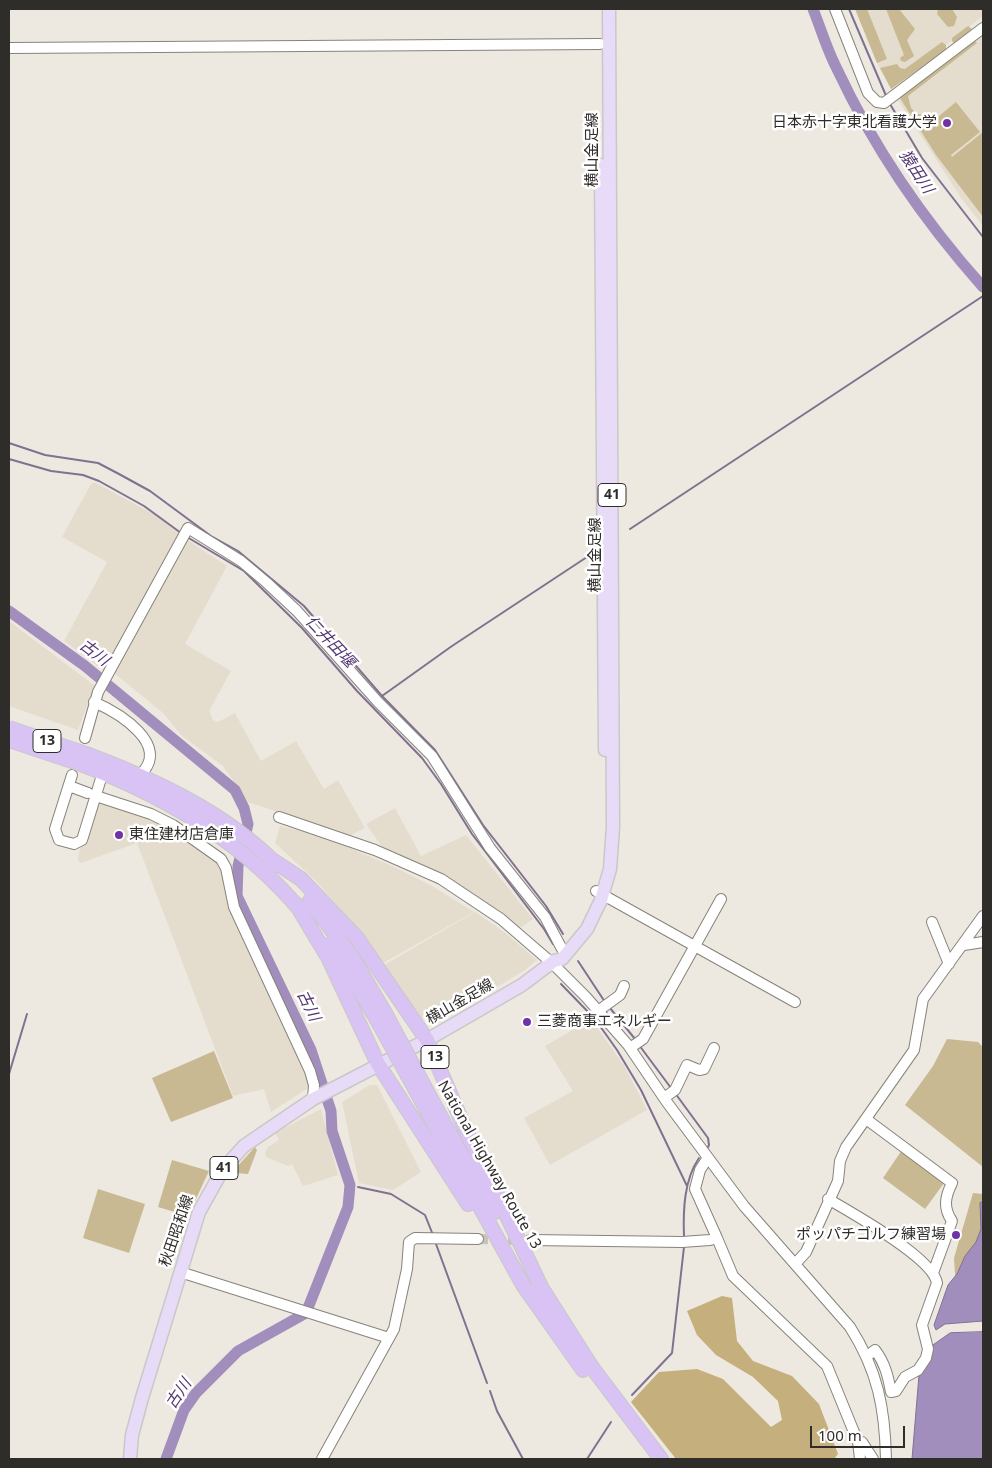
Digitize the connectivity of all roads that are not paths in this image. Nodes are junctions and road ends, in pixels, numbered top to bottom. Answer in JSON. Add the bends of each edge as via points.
{"nodes":[{"id":1,"x":600,"y":9,"type":"edge"},
{"id":2,"x":608,"y":9,"type":"edge"},
{"id":3,"x":835,"y":9,"type":"edge"},
{"id":4,"x":983,"y":28,"type":"edge"},
{"id":5,"x":600,"y":44,"type":"junction"},
{"id":6,"x":9,"y":48,"type":"edge"},
{"id":7,"x":96,"y":697,"type":"junction"},
{"id":8,"x":9,"y":728,"type":"edge"},
{"id":9,"x":85,"y":738,"type":"dead end"},
{"id":10,"x":9,"y":740,"type":"edge"},
{"id":11,"x":80,"y":764,"type":"junction"},
{"id":12,"x":103,"y":772,"type":"junction"},
{"id":13,"x":140,"y":776,"type":"junction"},
{"id":14,"x":69,"y":786,"type":"junction"},
{"id":15,"x":88,"y":794,"type":"dead end"},
{"id":16,"x":99,"y":796,"type":"dead end"},
{"id":17,"x":279,"y":817,"type":"dead end"},
{"id":18,"x":236,"y":840,"type":"junction"},
{"id":19,"x":252,"y":852,"type":"junction"},
{"id":20,"x":272,"y":860,"type":"junction"},
{"id":21,"x":599,"y":893,"type":"junction"},
{"id":22,"x":720,"y":899,"type":"dead end"},
{"id":23,"x":296,"y":904,"type":"junction"},
{"id":24,"x":983,"y":916,"type":"edge"},
{"id":25,"x":932,"y":922,"type":"dead end"},
{"id":26,"x":983,"y":942,"type":"edge"},
{"id":27,"x":964,"y":945,"type":"junction"},
{"id":28,"x":695,"y":946,"type":"junction"},
{"id":29,"x":562,"y":949,"type":"junction"},
{"id":30,"x":553,"y":962,"type":"junction"},
{"id":31,"x":949,"y":964,"type":"junction"},
{"id":32,"x":624,"y":986,"type":"dead end"},
{"id":33,"x":795,"y":1002,"type":"dead end"},
{"id":34,"x":604,"y":1007,"type":"junction"},
{"id":35,"x":380,"y":1015,"type":"junction"},
{"id":36,"x":427,"y":1040,"type":"junction"},
{"id":37,"x":635,"y":1045,"type":"junction"},
{"id":38,"x":714,"y":1048,"type":"dead end"},
{"id":39,"x":378,"y":1064,"type":"junction"},
{"id":40,"x":412,"y":1074,"type":"junction"},
{"id":41,"x":669,"y":1094,"type":"junction"},
{"id":42,"x":313,"y":1099,"type":"junction"},
{"id":43,"x":866,"y":1119,"type":"junction"},
{"id":44,"x":707,"y":1158,"type":"junction"},
{"id":45,"x":828,"y":1199,"type":"junction"},
{"id":46,"x":717,"y":1238,"type":"junction"},
{"id":47,"x":478,"y":1240,"type":"tunnel mouth"},
{"id":48,"x":530,"y":1240,"type":"tunnel mouth"},
{"id":49,"x":795,"y":1264,"type":"junction"},
{"id":50,"x":180,"y":1272,"type":"junction"},
{"id":51,"x":932,"y":1273,"type":"junction"},
{"id":52,"x":523,"y":1285,"type":"junction"},
{"id":53,"x":543,"y":1291,"type":"junction"},
{"id":54,"x":389,"y":1338,"type":"junction"},
{"id":55,"x":866,"y":1356,"type":"junction"},
{"id":56,"x":858,"y":1442,"type":"junction"},
{"id":57,"x":130,"y":1459,"type":"edge"},
{"id":58,"x":322,"y":1459,"type":"edge"},
{"id":59,"x":649,"y":1459,"type":"edge"},
{"id":60,"x":661,"y":1459,"type":"edge"},
{"id":61,"x":860,"y":1459,"type":"edge"},
{"id":62,"x":874,"y":1459,"type":"edge"},
{"id":63,"x":886,"y":1459,"type":"edge"}],
"edges":[{"from":1,"to":5,"type":"main road","name":"横山金足線","number":"41"},
{"from":2,"to":21,"type":"main road","name":"横山金足線","number":"41","via":[[613,827],[610,869]]},
{"from":3,"to":4,"type":"street","via":[[868,93],[877,102],[888,100]]},
{"from":5,"to":6,"type":"street"},
{"from":5,"to":21,"type":"main road","name":"横山金足線","number":"41","via":[[606,838]]},
{"from":7,"to":9,"type":"street"},
{"from":7,"to":13,"type":"street","via":[[144,736],[150,748],[147,768]]},
{"from":7,"to":29,"type":"street","via":[[188,528],[242,562],[266,582],[432,756],[490,848],[545,917]]},
{"from":8,"to":11,"type":"highway","name":"National Highway Route 13","number":"13","bridge":true},
{"from":10,"to":11,"type":"highway","name":"National Highway Route 13","number":"13","bridge":true},
{"from":11,"to":12,"type":"highway","name":"National Highway Route 13","number":"13"},
{"from":11,"to":13,"type":"highway","name":"National Highway Route 13","number":"13"},
{"from":11,"to":14,"type":"street"},
{"from":12,"to":14,"type":"street","via":[[82,840],[74,844],[59,840],[55,833]]},
{"from":12,"to":18,"type":"highway","name":"National Highway Route 13","number":"13","via":[[164,800]]},
{"from":13,"to":18,"type":"highway","name":"National Highway Route 13","number":"13","via":[[197,806]]},
{"from":14,"to":15,"type":"street"},
{"from":16,"to":42,"type":"street","via":[[173,824],[221,859],[234,907],[310,1071]]},
{"from":17,"to":30,"type":"street","via":[[376,850],[441,879],[501,919]]},
{"from":18,"to":19,"type":"highway","name":"National Highway Route 13","number":"13"},
{"from":19,"to":20,"type":"highway","name":"National Highway Route 13","number":"13"},
{"from":19,"to":23,"type":"highway","name":"National Highway Route 13","number":"13"},
{"from":20,"to":35,"type":"highway","name":"National Highway Route 13","number":"13","via":[[333,929],[352,957]]},
{"from":20,"to":36,"type":"highway","number":"13","via":[[301,879],[357,938]]},
{"from":21,"to":28,"type":"street"},
{"from":21,"to":29,"type":"main road","name":"横山金足線","number":"41"},
{"from":21,"to":30,"type":"main road","name":"横山金足線","number":"41","via":[[593,918],[580,939],[562,959]]},
{"from":22,"to":28,"type":"street"},
{"from":23,"to":35,"type":"highway","name":"National Highway Route 13","number":"13"},
{"from":23,"to":39,"type":"highway","number":"13","via":[[329,959]]},
{"from":24,"to":27,"type":"street"},
{"from":25,"to":31,"type":"street"},
{"from":26,"to":27,"type":"street"},
{"from":27,"to":31,"type":"street"},
{"from":28,"to":33,"type":"street"},
{"from":28,"to":37,"type":"street"},
{"from":29,"to":30,"type":"main road","name":"横山金足線","number":"41"},
{"from":30,"to":34,"type":"street"},
{"from":30,"to":36,"type":"main road","name":"横山金足線","number":"41","via":[[522,985]]},
{"from":31,"to":43,"type":"street","via":[[923,999],[914,1050]]},
{"from":32,"to":34,"type":"street","via":[[620,995]]},
{"from":34,"to":37,"type":"street"},
{"from":35,"to":40,"type":"highway","name":"National Highway Route 13","number":"13","bridge":true},
{"from":36,"to":39,"type":"main road","name":"横山金足線","number":"41"},
{"from":36,"to":53,"type":"highway","number":"13","via":[[463,1124]]},
{"from":37,"to":41,"type":"street"},
{"from":38,"to":41,"type":"street","via":[[704,1069],[687,1065]]},
{"from":39,"to":42,"type":"main road","name":"秋田昭和線","number":"41"},
{"from":39,"to":52,"type":"highway","number":"13","via":[[435,1156]]},
{"from":40,"to":52,"type":"highway","name":"National Highway Route 13","number":"13"},
{"from":40,"to":53,"type":"highway","name":"National Highway Route 13","number":"13"},
{"from":41,"to":44,"type":"street"},
{"from":42,"to":50,"type":"main road","name":"秋田昭和線","number":"41","via":[[244,1146],[223,1169],[199,1212]]},
{"from":43,"to":45,"type":"street","via":[[846,1147],[840,1161],[838,1181]]},
{"from":43,"to":51,"type":"street","via":[[952,1183],[945,1199],[952,1221]]},
{"from":44,"to":46,"type":"street","via":[[695,1189]]},
{"from":44,"to":49,"type":"street"},
{"from":45,"to":49,"type":"street","via":[[806,1252]]},
{"from":45,"to":51,"type":"street","via":[[913,1253]]},
{"from":46,"to":48,"type":"street","via":[[682,1242]]},
{"from":46,"to":56,"type":"street","via":[[733,1276],[827,1366]]},
{"from":47,"to":54,"type":"street","via":[[416,1238],[409,1242],[401,1300]]},
{"from":49,"to":55,"type":"street","via":[[850,1327]]},
{"from":50,"to":54,"type":"street"},
{"from":50,"to":57,"type":"main road","name":"秋田昭和線","number":"41","via":[[132,1435]]},
{"from":51,"to":55,"type":"street","via":[[936,1283],[922,1325],[928,1350],[922,1366],[905,1377],[892,1392],[880,1356],[875,1350]]},
{"from":52,"to":59,"type":"highway","name":"National Highway Route 13","number":"13"},
{"from":53,"to":60,"type":"highway","name":"National Highway Route 13","number":"13","via":[[591,1366]]},
{"from":54,"to":58,"type":"street"},
{"from":55,"to":63,"type":"street","via":[[882,1402]]},
{"from":56,"to":61,"type":"street"},
{"from":56,"to":62,"type":"street","via":[[862,1442]]}]}
